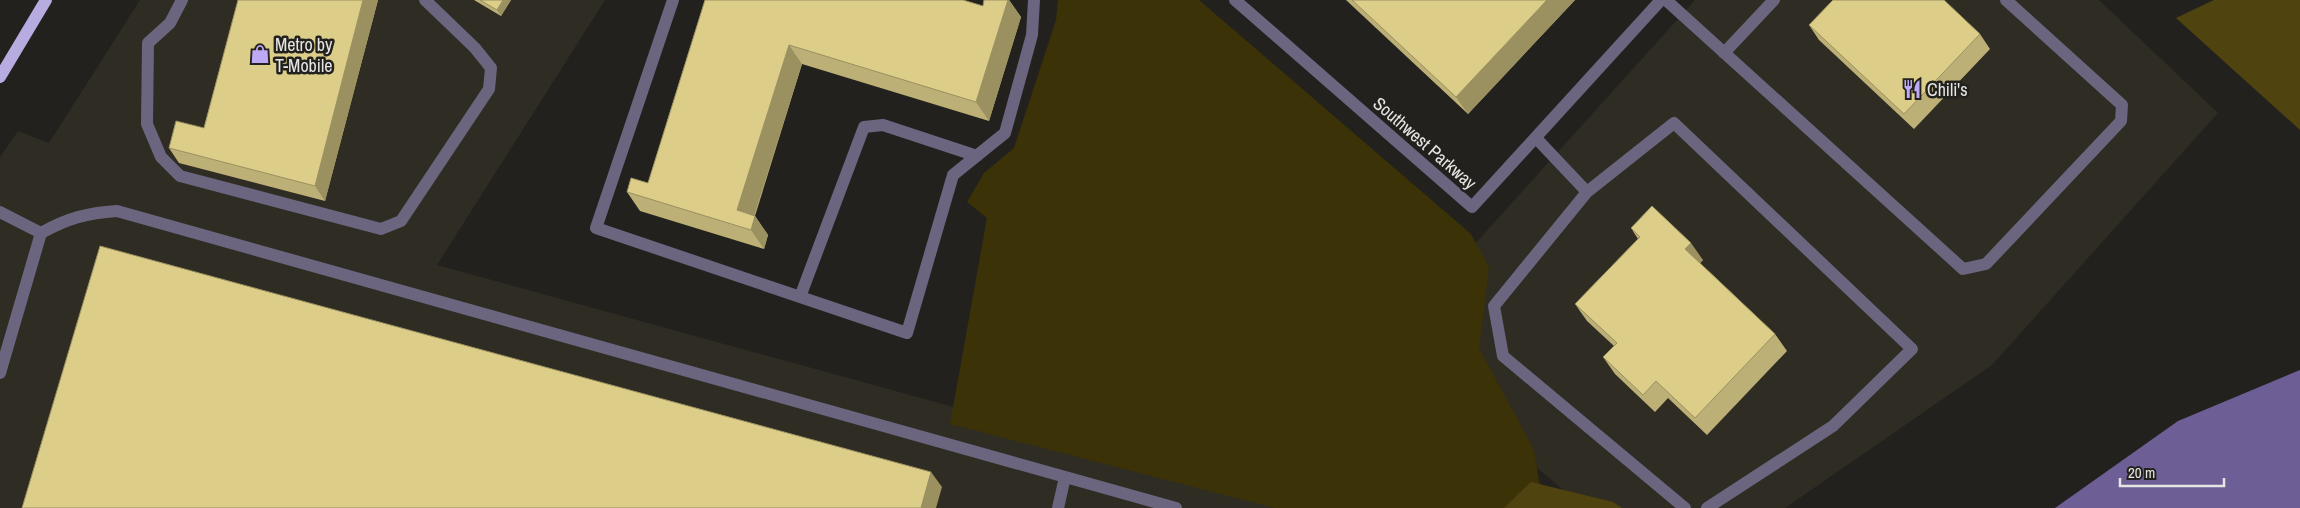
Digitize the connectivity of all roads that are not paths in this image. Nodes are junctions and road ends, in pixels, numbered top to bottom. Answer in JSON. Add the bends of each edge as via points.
{"nodes":[{"id":1,"x":46,"y":0,"type":"edge"},
{"id":2,"x":182,"y":0,"type":"edge"},
{"id":3,"x":425,"y":0,"type":"edge"},
{"id":4,"x":674,"y":0,"type":"edge"},
{"id":5,"x":1034,"y":0,"type":"edge"},
{"id":6,"x":1235,"y":0,"type":"edge"},
{"id":7,"x":1660,"y":0,"type":"edge"},
{"id":8,"x":1666,"y":0,"type":"edge"},
{"id":9,"x":1774,"y":0,"type":"edge"},
{"id":10,"x":2006,"y":0,"type":"edge"},
{"id":11,"x":1724,"y":53,"type":"junction"},
{"id":12,"x":0,"y":77,"type":"edge"},
{"id":13,"x":1536,"y":138,"type":"junction"},
{"id":14,"x":977,"y":156,"type":"junction"},
{"id":15,"x":1587,"y":192,"type":"junction"},
{"id":16,"x":0,"y":212,"type":"edge"},
{"id":17,"x":41,"y":233,"type":"junction"},
{"id":18,"x":800,"y":297,"type":"junction"},
{"id":19,"x":0,"y":373,"type":"edge"},
{"id":20,"x":1065,"y":477,"type":"junction"},
{"id":21,"x":1156,"y":505,"type":"edge"},
{"id":22,"x":1058,"y":508,"type":"edge"},
{"id":23,"x":1176,"y":508,"type":"edge"},
{"id":24,"x":1685,"y":508,"type":"edge"},
{"id":25,"x":1707,"y":508,"type":"edge"}],
"edges":[{"from":1,"to":12,"type":"main road"},
{"from":2,"to":3,"type":"street","via":[[170,23],[148,43],[147,124],[162,157],[180,176],[382,229],[401,221],[489,89],[491,68]]},
{"from":4,"to":18,"type":"street","via":[[596,228]]},
{"from":5,"to":14,"type":"street","via":[[1032,35],[1006,133]]},
{"from":6,"to":13,"type":"street","name":"Southwest Parkway","via":[[1472,207]]},
{"from":7,"to":13,"type":"street","name":"Southwest Parkway"},
{"from":8,"to":11,"type":"street"},
{"from":9,"to":11,"type":"street"},
{"from":10,"to":11,"type":"street","via":[[2122,105],[2121,121],[1986,264],[1963,269]]},
{"from":13,"to":15,"type":"street"},
{"from":14,"to":18,"type":"street","via":[[883,125],[864,127]]},
{"from":14,"to":18,"type":"street","via":[[953,175],[907,332]]},
{"from":15,"to":24,"type":"street","via":[[1494,306],[1503,356]]},
{"from":15,"to":25,"type":"street","via":[[1674,123],[1912,349],[1833,426]]},
{"from":16,"to":17,"type":"street"},
{"from":17,"to":19,"type":"street"},
{"from":17,"to":20,"type":"street","via":[[64,220],[90,213],[117,211]]},
{"from":20,"to":21,"type":"street"},
{"from":20,"to":22,"type":"street"},
{"from":21,"to":23,"type":"street"}]}
